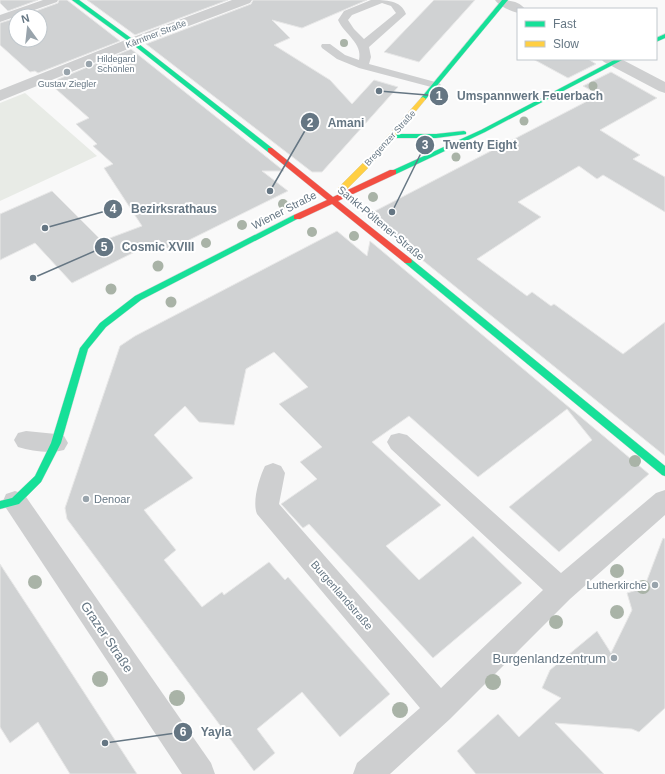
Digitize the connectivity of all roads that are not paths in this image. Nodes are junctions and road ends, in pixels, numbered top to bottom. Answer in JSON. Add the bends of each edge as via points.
{"nodes":[{"id":1,"x":53,"y":0,"type":"edge"},
{"id":2,"x":75,"y":0,"type":"edge"},
{"id":3,"x":245,"y":0,"type":"edge"},
{"id":4,"x":382,"y":0,"type":"edge"},
{"id":5,"x":504,"y":0,"type":"edge"},
{"id":6,"x":517,"y":8,"type":"edge"},
{"id":7,"x":0,"y":19,"type":"edge"},
{"id":8,"x":133,"y":42,"type":"junction"},
{"id":9,"x":364,"y":45,"type":"junction"},
{"id":10,"x":326,"y":46,"type":"dead end"},
{"id":11,"x":615,"y":60,"type":"edge"},
{"id":12,"x":363,"y":66,"type":"junction"},
{"id":13,"x":435,"y":85,"type":"junction"},
{"id":14,"x":665,"y":88,"type":"edge"},
{"id":15,"x":0,"y":96,"type":"edge"},
{"id":16,"x":483,"y":131,"type":"junction"},
{"id":17,"x":391,"y":136,"type":"junction"},
{"id":18,"x":333,"y":199,"type":"junction"},
{"id":19,"x":26,"y":440,"type":"dead end"},
{"id":20,"x":399,"y":442,"type":"dead end"},
{"id":21,"x":56,"y":443,"type":"junction"},
{"id":22,"x":665,"y":472,"type":"edge"},
{"id":23,"x":274,"y":473,"type":"dead end"},
{"id":24,"x":665,"y":500,"type":"edge"},
{"id":25,"x":7,"y":503,"type":"edge"},
{"id":26,"x":561,"y":590,"type":"junction"},
{"id":27,"x":440,"y":709,"type":"junction"},
{"id":28,"x":200,"y":774,"type":"edge"},
{"id":29,"x":368,"y":774,"type":"edge"}],
"edges":[{"from":1,"to":7,"type":"lane"},
{"from":2,"to":8,"type":"street","name":"Sankt-Pöltener-Straße"},
{"from":3,"to":8,"type":"street","name":"Kärntner Straße"},
{"from":4,"to":9,"type":"lane","via":[[393,2],[400,8],[401,14]]},
{"from":4,"to":9,"type":"lane","via":[[348,13],[343,20]]},
{"from":5,"to":6,"type":"street"},
{"from":5,"to":13,"type":"street","name":"Bregenzer Straße"},
{"from":8,"to":15,"type":"street","name":"Kärntner Straße"},
{"from":8,"to":18,"type":"street","name":"Sankt-Pöltener-Straße"},
{"from":9,"to":12,"type":"lane","via":[[366,56]]},
{"from":10,"to":12,"type":"lane","via":[[341,57]]},
{"from":11,"to":14,"type":"street"},
{"from":11,"to":16,"type":"street","name":"Wiener Straße"},
{"from":12,"to":13,"type":"lane"},
{"from":13,"to":17,"type":"street","name":"Bregenzer Straße"},
{"from":16,"to":17,"type":"street","name":"Wiener Straße","via":[[436,136]]},
{"from":16,"to":18,"type":"street","name":"Wiener Straße"},
{"from":17,"to":18,"type":"street","name":"Bregenzer Straße"},
{"from":18,"to":21,"type":"street","name":"Wiener Straße","via":[[138,298],[103,325],[84,348]]},
{"from":18,"to":22,"type":"street","name":"Sankt-Pöltener-Straße"},
{"from":19,"to":21,"type":"street"},
{"from":20,"to":26,"type":"street"},
{"from":21,"to":25,"type":"street","name":"Wiener Straße","via":[[38,479]]},
{"from":23,"to":27,"type":"street","name":"Burgenlandstraße","via":[[266,507]]},
{"from":24,"to":26,"type":"street"},
{"from":25,"to":28,"type":"street","name":"Grazer Straße"},
{"from":26,"to":27,"type":"street"},
{"from":27,"to":29,"type":"street"}]}
